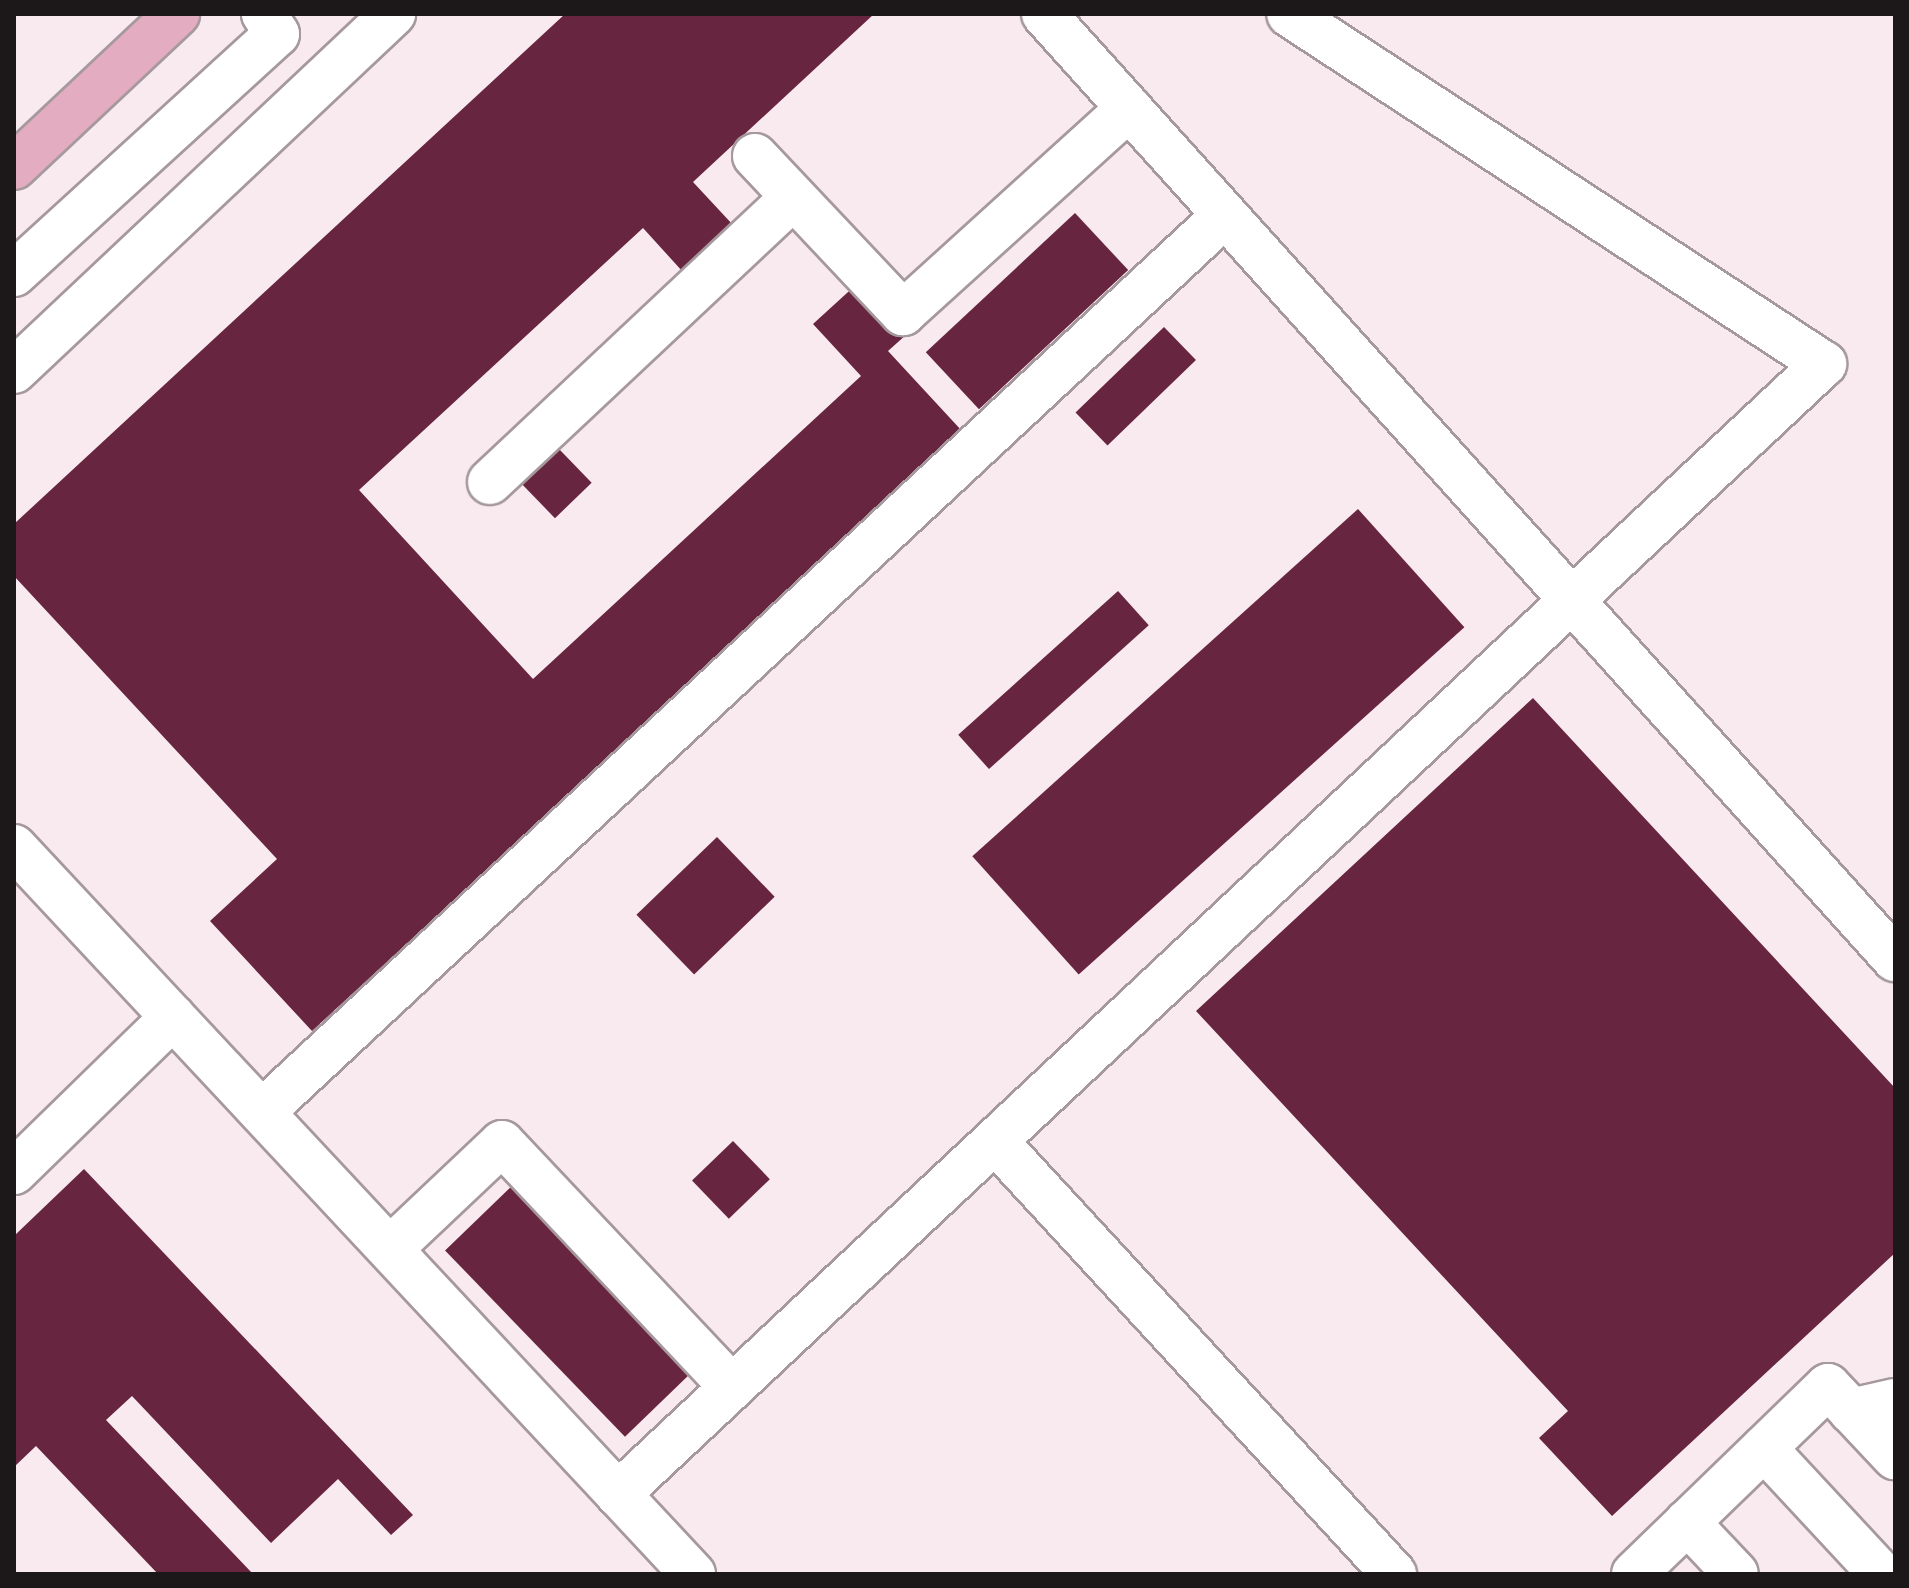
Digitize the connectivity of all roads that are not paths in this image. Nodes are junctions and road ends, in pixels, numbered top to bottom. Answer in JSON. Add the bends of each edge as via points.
{"nodes":[{"id":1,"x":177,"y":14,"type":"edge"},
{"id":2,"x":264,"y":14,"type":"edge"},
{"id":3,"x":393,"y":14,"type":"edge"},
{"id":4,"x":1044,"y":14,"type":"edge"},
{"id":5,"x":1289,"y":14,"type":"edge"},
{"id":6,"x":1129,"y":108,"type":"junction"},
{"id":7,"x":755,"y":156,"type":"dead end"},
{"id":8,"x":14,"y":167,"type":"edge"},
{"id":9,"x":793,"y":197,"type":"junction"},
{"id":10,"x":1225,"y":215,"type":"junction"},
{"id":11,"x":14,"y":274,"type":"edge"},
{"id":12,"x":14,"y":371,"type":"edge"},
{"id":13,"x":490,"y":482,"type":"dead end"},
{"id":14,"x":1572,"y":600,"type":"junction"},
{"id":15,"x":14,"y":847,"type":"edge"},
{"id":16,"x":1895,"y":959,"type":"edge"},
{"id":17,"x":173,"y":1017,"type":"junction"},
{"id":18,"x":262,"y":1112,"type":"junction"},
{"id":19,"x":995,"y":1141,"type":"junction"},
{"id":20,"x":14,"y":1172,"type":"edge"},
{"id":21,"x":390,"y":1249,"type":"junction"},
{"id":22,"x":732,"y":1387,"type":"junction"},
{"id":23,"x":1895,"y":1401,"type":"edge"},
{"id":24,"x":1851,"y":1411,"type":"junction"},
{"id":25,"x":1764,"y":1448,"type":"junction"},
{"id":26,"x":1895,"y":1457,"type":"edge"},
{"id":27,"x":618,"y":1494,"type":"junction"},
{"id":28,"x":1687,"y":1522,"type":"junction"},
{"id":29,"x":693,"y":1574,"type":"edge"},
{"id":30,"x":1394,"y":1574,"type":"edge"},
{"id":31,"x":1634,"y":1574,"type":"edge"},
{"id":32,"x":1736,"y":1574,"type":"edge"},
{"id":33,"x":1881,"y":1574,"type":"edge"}],
"edges":[{"from":1,"to":8,"type":"main road"},
{"from":2,"to":11,"type":"lane","via":[[277,34]]},
{"from":3,"to":12,"type":"lane"},
{"from":4,"to":6,"type":"lane"},
{"from":5,"to":14,"type":"lane","via":[[1824,364]]},
{"from":6,"to":9,"type":"lane","via":[[903,313]]},
{"from":6,"to":10,"type":"lane"},
{"from":7,"to":9,"type":"lane"},
{"from":9,"to":13,"type":"lane"},
{"from":10,"to":14,"type":"lane"},
{"from":10,"to":18,"type":"lane"},
{"from":14,"to":16,"type":"lane"},
{"from":14,"to":19,"type":"lane"},
{"from":15,"to":17,"type":"lane"},
{"from":17,"to":18,"type":"lane"},
{"from":17,"to":20,"type":"lane"},
{"from":18,"to":21,"type":"lane"},
{"from":19,"to":22,"type":"lane"},
{"from":19,"to":30,"type":"lane"},
{"from":21,"to":22,"type":"lane","via":[[502,1143]]},
{"from":21,"to":27,"type":"lane"},
{"from":22,"to":27,"type":"lane"},
{"from":23,"to":24,"type":"lane"},
{"from":24,"to":25,"type":"lane","via":[[1828,1386]]},
{"from":24,"to":26,"type":"lane"},
{"from":25,"to":28,"type":"lane"},
{"from":25,"to":33,"type":"lane"},
{"from":27,"to":29,"type":"lane"},
{"from":28,"to":31,"type":"lane"},
{"from":28,"to":32,"type":"lane"}]}
